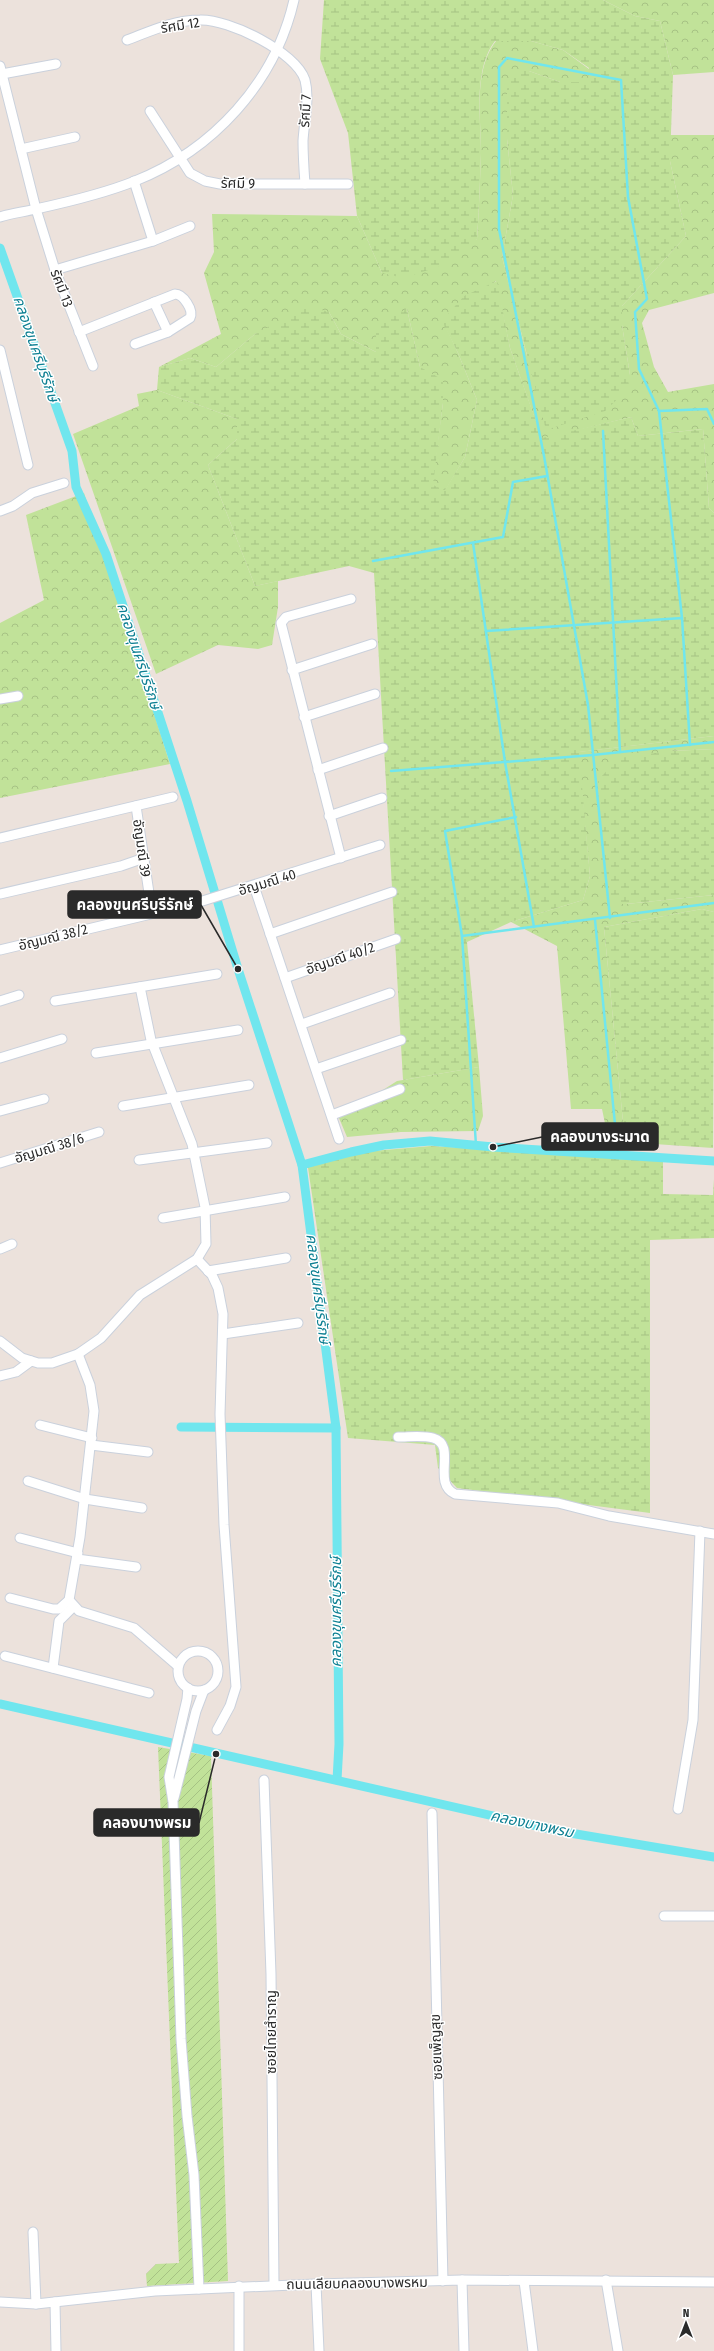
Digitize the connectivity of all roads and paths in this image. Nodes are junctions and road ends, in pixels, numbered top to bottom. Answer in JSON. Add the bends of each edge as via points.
{"nodes":[{"id":1,"x":294,"y":0,"type":"edge"},
{"id":2,"x":127,"y":40,"type":"dead end"},
{"id":3,"x":277,"y":50,"type":"junction"},
{"id":4,"x":56,"y":64,"type":"dead end"},
{"id":5,"x":1,"y":70,"type":"edge"},
{"id":6,"x":150,"y":110,"type":"dead end"},
{"id":7,"x":75,"y":137,"type":"dead end"},
{"id":8,"x":20,"y":149,"type":"junction"},
{"id":9,"x":181,"y":158,"type":"junction"},
{"id":10,"x":134,"y":181,"type":"junction"},
{"id":11,"x":305,"y":184,"type":"junction"},
{"id":12,"x":348,"y":184,"type":"dead end"},
{"id":13,"x":36,"y":210,"type":"junction"},
{"id":14,"x":1,"y":217,"type":"edge"},
{"id":15,"x":190,"y":226,"type":"dead end"},
{"id":16,"x":153,"y":241,"type":"junction"},
{"id":17,"x":55,"y":270,"type":"junction"},
{"id":18,"x":154,"y":302,"type":"junction"},
{"id":19,"x":79,"y":332,"type":"junction"},
{"id":20,"x":168,"y":332,"type":"junction"},
{"id":21,"x":135,"y":344,"type":"dead end"},
{"id":22,"x":0,"y":350,"type":"edge"},
{"id":23,"x":93,"y":366,"type":"dead end"},
{"id":24,"x":28,"y":465,"type":"dead end"},
{"id":25,"x":64,"y":484,"type":"dead end"},
{"id":26,"x":0,"y":511,"type":"edge"},
{"id":27,"x":351,"y":599,"type":"dead end"},
{"id":28,"x":372,"y":644,"type":"dead end"},
{"id":29,"x":292,"y":670,"type":"junction"},
{"id":30,"x":374,"y":694,"type":"dead end"},
{"id":31,"x":18,"y":696,"type":"dead end"},
{"id":32,"x":0,"y":699,"type":"edge"},
{"id":33,"x":304,"y":718,"type":"junction"},
{"id":34,"x":383,"y":748,"type":"dead end"},
{"id":35,"x":318,"y":770,"type":"junction"},
{"id":36,"x":173,"y":798,"type":"dead end"},
{"id":37,"x":382,"y":798,"type":"dead end"},
{"id":38,"x":136,"y":806,"type":"junction"},
{"id":39,"x":329,"y":816,"type":"junction"},
{"id":40,"x":0,"y":838,"type":"edge"},
{"id":41,"x":380,"y":845,"type":"dead end"},
{"id":42,"x":144,"y":858,"type":"junction"},
{"id":43,"x":341,"y":858,"type":"junction"},
{"id":44,"x":250,"y":887,"type":"junction"},
{"id":45,"x":392,"y":892,"type":"dead end"},
{"id":46,"x":0,"y":894,"type":"edge"},
{"id":47,"x":152,"y":913,"type":"junction"},
{"id":48,"x":270,"y":934,"type":"junction"},
{"id":49,"x":396,"y":939,"type":"dead end"},
{"id":50,"x":0,"y":950,"type":"edge"},
{"id":51,"x":217,"y":974,"type":"dead end"},
{"id":52,"x":285,"y":978,"type":"junction"},
{"id":53,"x":140,"y":987,"type":"junction"},
{"id":54,"x":390,"y":993,"type":"dead end"},
{"id":55,"x":19,"y":995,"type":"dead end"},
{"id":56,"x":0,"y":1001,"type":"edge"},
{"id":57,"x":55,"y":1001,"type":"dead end"},
{"id":58,"x":302,"y":1024,"type":"junction"},
{"id":59,"x":238,"y":1030,"type":"dead end"},
{"id":60,"x":62,"y":1040,"type":"dead end"},
{"id":61,"x":401,"y":1040,"type":"dead end"},
{"id":62,"x":153,"y":1044,"type":"junction"},
{"id":63,"x":96,"y":1053,"type":"dead end"},
{"id":64,"x":0,"y":1058,"type":"edge"},
{"id":65,"x":316,"y":1069,"type":"junction"},
{"id":66,"x":249,"y":1085,"type":"dead end"},
{"id":67,"x":400,"y":1089,"type":"dead end"},
{"id":68,"x":174,"y":1098,"type":"junction"},
{"id":69,"x":44,"y":1099,"type":"dead end"},
{"id":70,"x":123,"y":1106,"type":"dead end"},
{"id":71,"x":0,"y":1111,"type":"edge"},
{"id":72,"x":332,"y":1115,"type":"junction"},
{"id":73,"x":99,"y":1132,"type":"dead end"},
{"id":74,"x":339,"y":1139,"type":"dead end"},
{"id":75,"x":267,"y":1143,"type":"dead end"},
{"id":76,"x":194,"y":1153,"type":"junction"},
{"id":77,"x":139,"y":1160,"type":"dead end"},
{"id":78,"x":0,"y":1163,"type":"edge"},
{"id":79,"x":285,"y":1197,"type":"dead end"},
{"id":80,"x":205,"y":1211,"type":"junction"},
{"id":81,"x":163,"y":1218,"type":"dead end"},
{"id":82,"x":12,"y":1244,"type":"dead end"},
{"id":83,"x":0,"y":1249,"type":"edge"},
{"id":84,"x":286,"y":1258,"type":"dead end"},
{"id":85,"x":197,"y":1259,"type":"junction"},
{"id":86,"x":208,"y":1271,"type":"junction"},
{"id":87,"x":298,"y":1323,"type":"dead end"},
{"id":88,"x":223,"y":1334,"type":"junction"},
{"id":89,"x":0,"y":1341,"type":"edge"},
{"id":90,"x":78,"y":1354,"type":"junction"},
{"id":91,"x":31,"y":1361,"type":"junction"},
{"id":92,"x":0,"y":1376,"type":"edge"},
{"id":93,"x":40,"y":1425,"type":"dead end"},
{"id":94,"x":398,"y":1437,"type":"dead end"},
{"id":95,"x":91,"y":1442,"type":"junction"},
{"id":96,"x":148,"y":1452,"type":"dead end"},
{"id":97,"x":28,"y":1481,"type":"dead end"},
{"id":98,"x":85,"y":1498,"type":"junction"},
{"id":99,"x":142,"y":1508,"type":"dead end"},
{"id":100,"x":700,"y":1531,"type":"junction"},
{"id":101,"x":714,"y":1534,"type":"edge"},
{"id":102,"x":20,"y":1538,"type":"dead end"},
{"id":103,"x":77,"y":1556,"type":"junction"},
{"id":104,"x":136,"y":1567,"type":"dead end"},
{"id":105,"x":10,"y":1598,"type":"dead end"},
{"id":106,"x":71,"y":1604,"type":"junction"},
{"id":107,"x":5,"y":1656,"type":"dead end"},
{"id":108,"x":178,"y":1666,"type":"junction"},
{"id":109,"x":53,"y":1668,"type":"junction"},
{"id":110,"x":188,"y":1688,"type":"junction"},
{"id":111,"x":204,"y":1690,"type":"junction"},
{"id":112,"x":149,"y":1693,"type":"dead end"},
{"id":113,"x":217,"y":1730,"type":"dead end"},
{"id":114,"x":264,"y":1780,"type":"dead end"},
{"id":115,"x":173,"y":1802,"type":"junction"},
{"id":116,"x":678,"y":1809,"type":"dead end"},
{"id":117,"x":432,"y":1813,"type":"dead end"},
{"id":118,"x":664,"y":1916,"type":"dead end"},
{"id":119,"x":714,"y":1916,"type":"edge"},
{"id":120,"x":33,"y":2232,"type":"dead end"},
{"id":121,"x":462,"y":2280,"type":"junction"},
{"id":122,"x":606,"y":2280,"type":"junction"},
{"id":123,"x":443,"y":2281,"type":"junction"},
{"id":124,"x":524,"y":2281,"type":"junction"},
{"id":125,"x":714,"y":2282,"type":"edge"},
{"id":126,"x":316,"y":2284,"type":"junction"},
{"id":127,"x":274,"y":2285,"type":"junction"},
{"id":128,"x":239,"y":2286,"type":"junction"},
{"id":129,"x":199,"y":2289,"type":"junction"},
{"id":130,"x":0,"y":2302,"type":"edge"},
{"id":131,"x":55,"y":2302,"type":"junction"},
{"id":132,"x":36,"y":2304,"type":"junction"},
{"id":133,"x":56,"y":2351,"type":"edge"},
{"id":134,"x":239,"y":2351,"type":"edge"},
{"id":135,"x":320,"y":2351,"type":"edge"},
{"id":136,"x":464,"y":2351,"type":"edge"},
{"id":137,"x":533,"y":2351,"type":"edge"},
{"id":138,"x":618,"y":2351,"type":"edge"}],
"edges":[{"from":1,"to":3,"type":"street","via":[[290,18]]},
{"from":2,"to":3,"type":"street","name":"รัศมี 12","via":[[167,24],[201,19],[236,29]]},
{"from":3,"to":9,"type":"street","via":[[261,80],[236,112],[208,139]]},
{"from":3,"to":11,"type":"street","name":"รัศมี 7","via":[[300,70],[304,80]]},
{"from":4,"to":5,"type":"street"},
{"from":5,"to":8,"type":"street","name":"รัศมี 13"},
{"from":6,"to":9,"type":"street","name":"รัศมี 9"},
{"from":7,"to":8,"type":"street"},
{"from":8,"to":13,"type":"street","name":"รัศมี 13"},
{"from":9,"to":10,"type":"street"},
{"from":9,"to":11,"type":"street","name":"รัศมี 9","via":[[190,172],[205,181],[220,184]]},
{"from":10,"to":13,"type":"street"},
{"from":10,"to":16,"type":"street"},
{"from":11,"to":12,"type":"street","name":"รัศมี 9"},
{"from":13,"to":14,"type":"street"},
{"from":13,"to":17,"type":"street","name":"รัศมี 13"},
{"from":15,"to":16,"type":"street"},
{"from":16,"to":17,"type":"street"},
{"from":17,"to":19,"type":"street","name":"รัศมี 13"},
{"from":18,"to":19,"type":"street"},
{"from":18,"to":20,"type":"street"},
{"from":18,"to":20,"type":"street","via":[[179,294],[191,311],[190,318]]},
{"from":19,"to":23,"type":"street","name":"รัศมี 13"},
{"from":20,"to":21,"type":"street"},
{"from":22,"to":24,"type":"street"},
{"from":25,"to":26,"type":"street","via":[[32,493],[13,506]]},
{"from":27,"to":29,"type":"street","via":[[286,617],[281,623]]},
{"from":28,"to":29,"type":"street"},
{"from":29,"to":33,"type":"street"},
{"from":30,"to":33,"type":"street"},
{"from":31,"to":32,"type":"street"},
{"from":33,"to":35,"type":"street"},
{"from":34,"to":35,"type":"street"},
{"from":35,"to":39,"type":"street"},
{"from":36,"to":38,"type":"street"},
{"from":37,"to":39,"type":"street"},
{"from":38,"to":40,"type":"street"},
{"from":38,"to":42,"type":"street","name":"อัญมณี 39"},
{"from":39,"to":43,"type":"street"},
{"from":41,"to":43,"type":"street","name":"อัญมณี 40"},
{"from":42,"to":46,"type":"street","via":[[122,866]]},
{"from":42,"to":47,"type":"street","name":"อัญมณี 39"},
{"from":43,"to":44,"type":"street","name":"อัญมณี 40"},
{"from":44,"to":47,"type":"street","name":"อัญมณี 40"},
{"from":44,"to":48,"type":"street"},
{"from":45,"to":48,"type":"street"},
{"from":47,"to":50,"type":"street","name":"อัญมณี 38/2"},
{"from":48,"to":52,"type":"street"},
{"from":49,"to":52,"type":"street","name":"อัญมณี 40/2"},
{"from":51,"to":53,"type":"street"},
{"from":52,"to":58,"type":"street"},
{"from":53,"to":57,"type":"street"},
{"from":53,"to":62,"type":"street"},
{"from":54,"to":58,"type":"street"},
{"from":55,"to":56,"type":"street"},
{"from":58,"to":65,"type":"street"},
{"from":59,"to":62,"type":"street"},
{"from":60,"to":64,"type":"street"},
{"from":61,"to":65,"type":"street"},
{"from":62,"to":63,"type":"street"},
{"from":62,"to":68,"type":"street"},
{"from":65,"to":72,"type":"street"},
{"from":66,"to":68,"type":"street"},
{"from":67,"to":72,"type":"street"},
{"from":68,"to":70,"type":"street"},
{"from":68,"to":76,"type":"street"},
{"from":69,"to":71,"type":"street"},
{"from":72,"to":74,"type":"street"},
{"from":73,"to":78,"type":"street","name":"อัญมณี 38/6"},
{"from":75,"to":76,"type":"street"},
{"from":76,"to":77,"type":"street"},
{"from":76,"to":80,"type":"street"},
{"from":79,"to":80,"type":"street"},
{"from":80,"to":81,"type":"street"},
{"from":80,"to":85,"type":"street","via":[[206,1244]]},
{"from":82,"to":83,"type":"street"},
{"from":84,"to":86,"type":"street"},
{"from":85,"to":86,"type":"street"},
{"from":85,"to":90,"type":"street","via":[[140,1295],[101,1338]]},
{"from":86,"to":88,"type":"street","via":[[218,1288],[223,1314]]},
{"from":87,"to":88,"type":"street"},
{"from":88,"to":113,"type":"street","via":[[220,1414],[223,1517],[236,1687],[230,1706]]},
{"from":89,"to":91,"type":"street","via":[[22,1358]]},
{"from":90,"to":91,"type":"street","via":[[52,1363]]},
{"from":90,"to":95,"type":"street","via":[[90,1386],[94,1411]]},
{"from":91,"to":92,"type":"street","via":[[16,1372]]},
{"from":93,"to":95,"type":"street"},
{"from":94,"to":100,"type":"street","via":[[433,1438],[442,1443],[445,1484],[448,1491],[455,1494],[558,1503],[609,1516]]},
{"from":95,"to":96,"type":"street"},
{"from":95,"to":98,"type":"street"},
{"from":97,"to":98,"type":"street"},
{"from":98,"to":99,"type":"street"},
{"from":98,"to":103,"type":"street"},
{"from":100,"to":101,"type":"street"},
{"from":100,"to":116,"type":"street","via":[[693,1720]]},
{"from":102,"to":103,"type":"street"},
{"from":103,"to":104,"type":"street"},
{"from":103,"to":106,"type":"street"},
{"from":105,"to":106,"type":"street","via":[[53,1609]]},
{"from":106,"to":108,"type":"street","via":[[79,1611],[134,1628]]},
{"from":106,"to":109,"type":"street","via":[[59,1622]]},
{"from":107,"to":109,"type":"street"},
{"from":108,"to":110,"type":"street","via":[[180,1681]]},
{"from":108,"to":111,"type":"street","via":[[183,1657],[194,1651],[207,1652],[213,1656],[217,1662],[218,1676],[215,1682]]},
{"from":109,"to":112,"type":"street"},
{"from":110,"to":111,"type":"street"},
{"from":110,"to":115,"type":"street","via":[[169,1777]]},
{"from":111,"to":115,"type":"street","via":[[196,1711]]},
{"from":114,"to":127,"type":"street","name":"ซอยไทยสำราญ","via":[[271,1974]]},
{"from":115,"to":129,"type":"street","via":[[181,2039],[186,2116],[194,2175]]},
{"from":117,"to":123,"type":"street","name":"ซอยเพ็ญสุข"},
{"from":118,"to":119,"type":"street"},
{"from":120,"to":132,"type":"street"},
{"from":121,"to":123,"type":"street","name":"ถนนเลียบคลองบางพรหม"},
{"from":121,"to":124,"type":"street","name":"ถนนเลียบคลองบางพรหม"},
{"from":121,"to":136,"type":"street"},
{"from":122,"to":124,"type":"street","name":"ถนนเลียบคลองบางพรหม"},
{"from":122,"to":125,"type":"street","name":"ถนนเลียบคลองบางพรหม"},
{"from":122,"to":138,"type":"street"},
{"from":123,"to":126,"type":"street","name":"ถนนเลียบคลองบางพรหม"},
{"from":124,"to":137,"type":"street"},
{"from":126,"to":127,"type":"street","name":"ถนนเลียบคลองบางพรหม"},
{"from":126,"to":135,"type":"street"},
{"from":127,"to":128,"type":"street","name":"ถนนเลียบคลองบางพรหม"},
{"from":128,"to":129,"type":"street","name":"ถนนเลียบคลองบางพรหม"},
{"from":128,"to":134,"type":"street"},
{"from":129,"to":131,"type":"street","name":"ถนนเลียบคลองบางพรหม"},
{"from":130,"to":132,"type":"street","name":"ถนนเลียบคลองบางพรหม"},
{"from":131,"to":132,"type":"street","name":"ถนนเลียบคลองบางพรหม"},
{"from":131,"to":133,"type":"street"}]}
